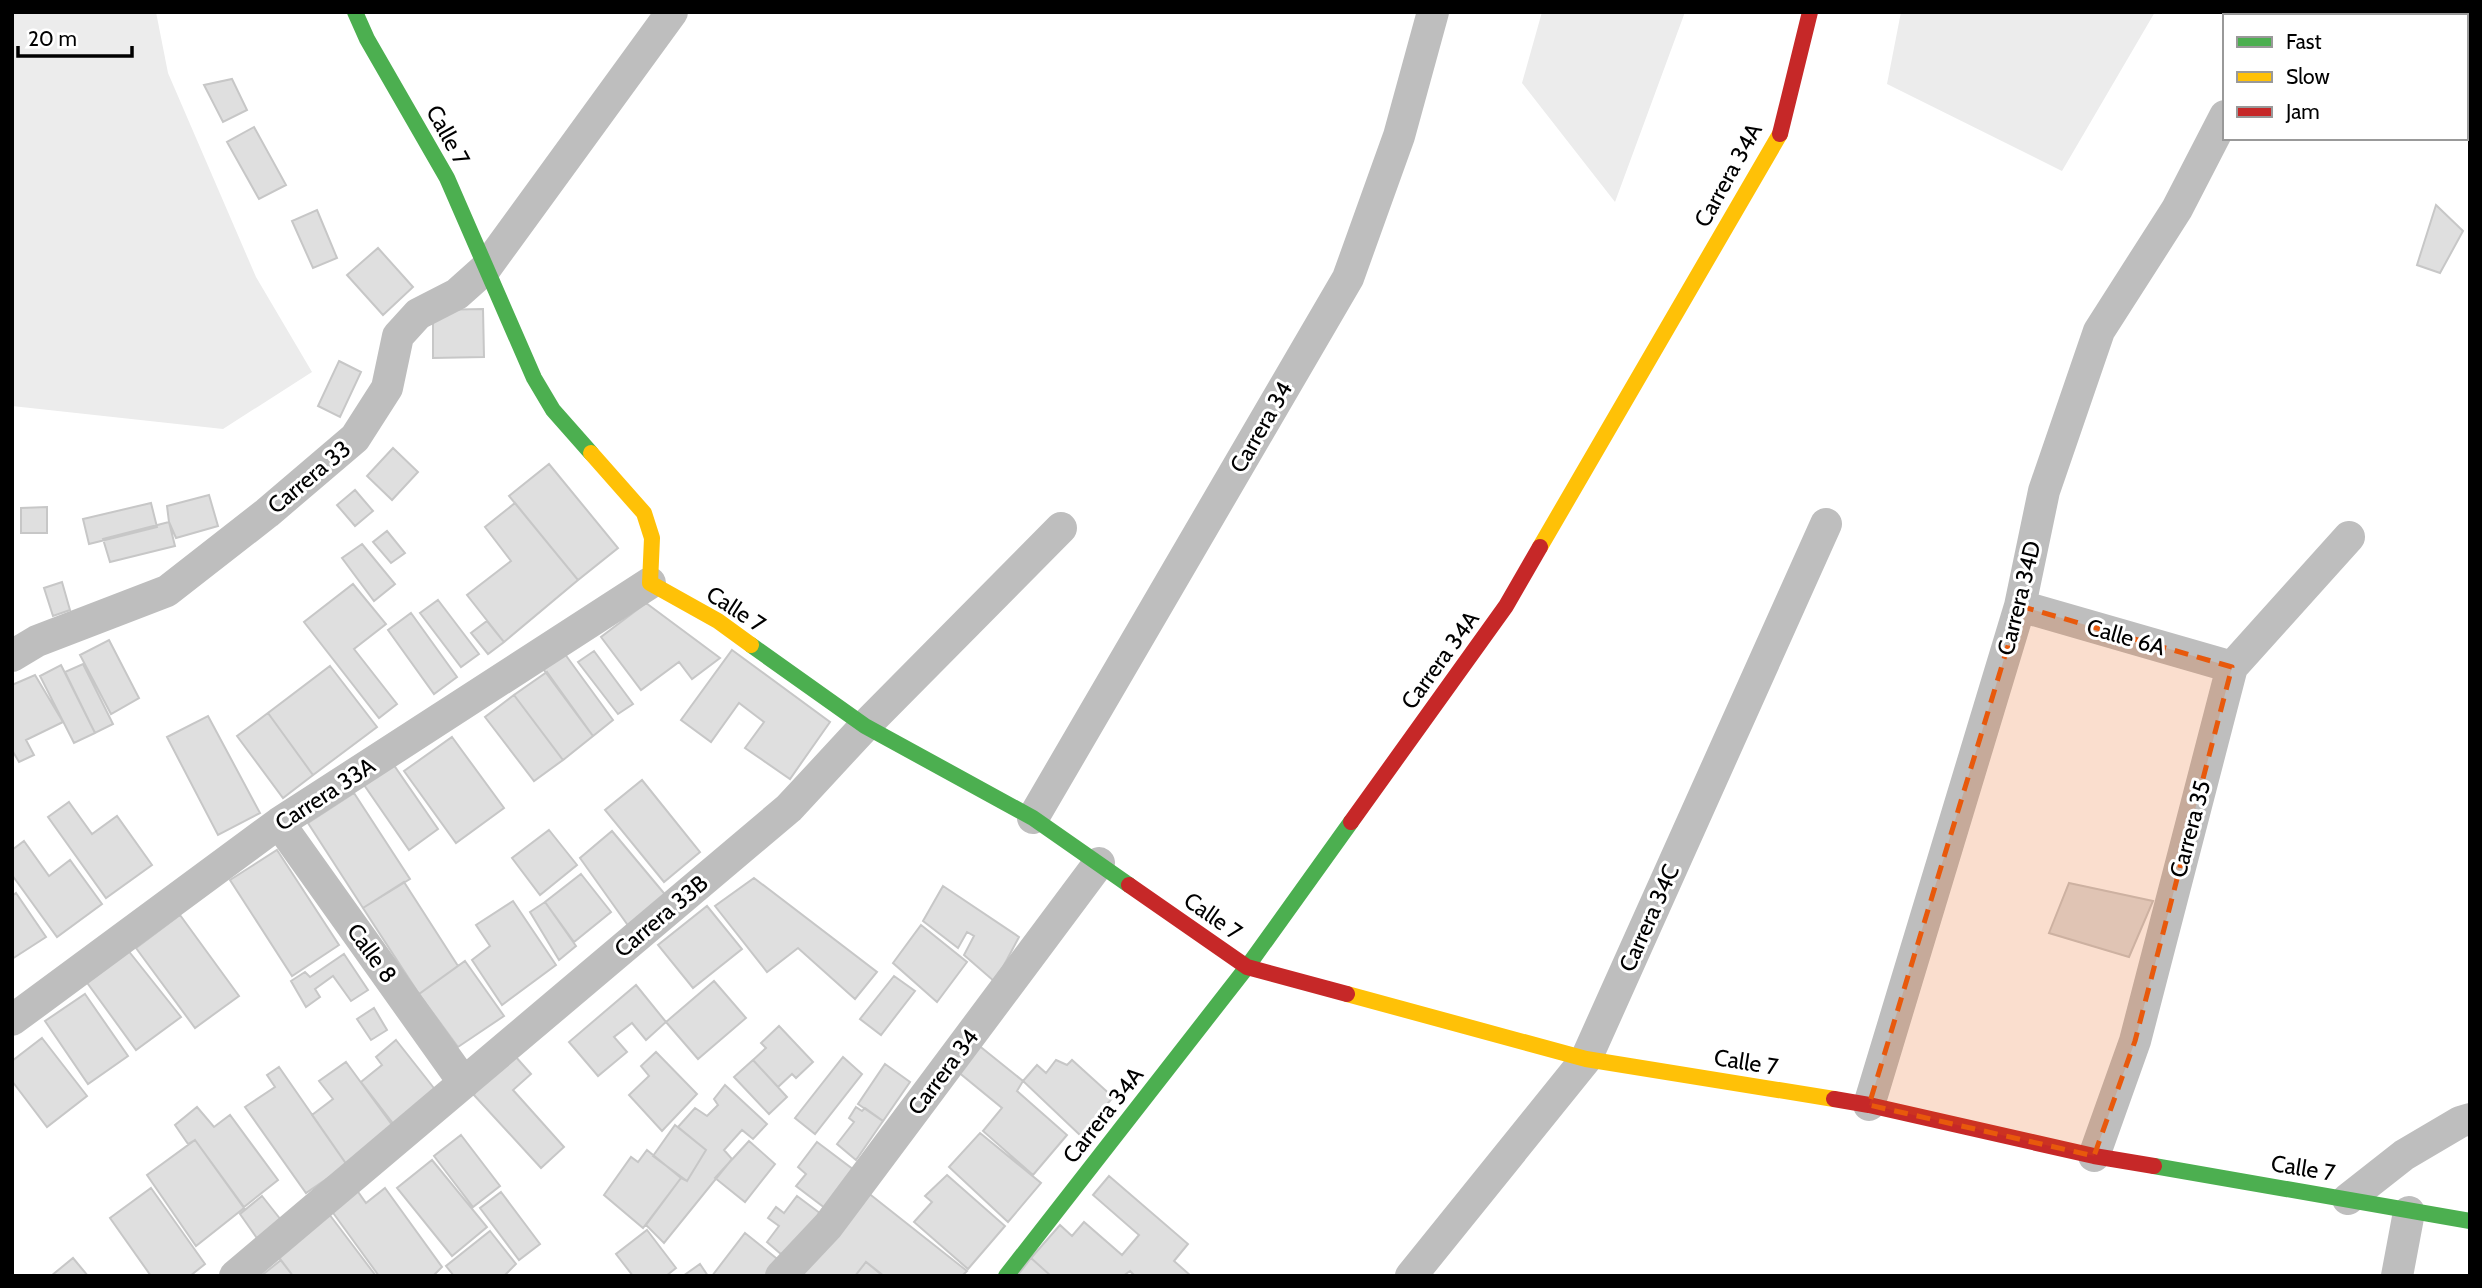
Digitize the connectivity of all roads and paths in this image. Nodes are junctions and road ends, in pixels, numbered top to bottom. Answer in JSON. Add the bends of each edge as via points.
{"nodes":[{"id":1,"x":355,"y":12,"type":"edge"},
{"id":2,"x":672,"y":12,"type":"edge"},
{"id":3,"x":1433,"y":12,"type":"edge"},
{"id":4,"x":1810,"y":12,"type":"edge"},
{"id":5,"x":2223,"y":120,"type":"edge"},
{"id":6,"x":485,"y":269,"type":"junction"},
{"id":7,"x":1826,"y":524,"type":"dead end"},
{"id":8,"x":1061,"y":527,"type":"dead end"},
{"id":9,"x":2349,"y":537,"type":"dead end"},
{"id":10,"x":650,"y":583,"type":"junction"},
{"id":11,"x":2020,"y":606,"type":"junction"},
{"id":12,"x":12,"y":656,"type":"edge"},
{"id":13,"x":2232,"y":667,"type":"junction"},
{"id":14,"x":865,"y":726,"type":"junction"},
{"id":15,"x":1033,"y":818,"type":"junction"},
{"id":16,"x":279,"y":823,"type":"junction"},
{"id":17,"x":1099,"y":863,"type":"junction"},
{"id":18,"x":1247,"y":967,"type":"junction"},
{"id":19,"x":12,"y":1020,"type":"edge"},
{"id":20,"x":1586,"y":1059,"type":"junction"},
{"id":21,"x":464,"y":1083,"type":"junction"},
{"id":22,"x":1869,"y":1105,"type":"junction"},
{"id":23,"x":2470,"y":1119,"type":"edge"},
{"id":24,"x":2094,"y":1156,"type":"junction"},
{"id":25,"x":2348,"y":1199,"type":"junction"},
{"id":26,"x":2409,"y":1212,"type":"junction"},
{"id":27,"x":2470,"y":1221,"type":"edge"},
{"id":28,"x":1427,"y":1270,"type":"edge"},
{"id":29,"x":235,"y":1276,"type":"edge"},
{"id":30,"x":781,"y":1276,"type":"edge"},
{"id":31,"x":1006,"y":1276,"type":"edge"},
{"id":32,"x":2397,"y":1276,"type":"edge"}],
"edges":[{"from":1,"to":6,"type":"street","name":"Calle 7","via":[[447,178]]},
{"from":2,"to":6,"type":"street","name":"Carrera 33"},
{"from":3,"to":15,"type":"street","name":"Carrera 34","via":[[1399,135],[1348,278]]},
{"from":4,"to":18,"type":"street","name":"Carrera 34A","via":[[1779,136],[1506,606]]},
{"from":5,"to":11,"type":"street","name":"Carrera 34D","via":[[2177,209],[2099,331],[2045,491]]},
{"from":6,"to":10,"type":"street","name":"Calle 7","via":[[553,410],[644,513],[652,538]]},
{"from":6,"to":12,"type":"street","name":"Carrera 33","via":[[457,294],[418,313],[398,336],[387,388],[355,438],[267,513],[167,591],[37,641]]},
{"from":7,"to":20,"type":"street","name":"Carrera 34C"},
{"from":8,"to":14,"type":"street","name":"Carrera 33B"},
{"from":9,"to":13,"type":"street","name":"Carrera 35"},
{"from":10,"to":14,"type":"street","name":"Calle 7","via":[[718,621]]},
{"from":10,"to":16,"type":"street","name":"Carrera 33A"},
{"from":11,"to":13,"type":"street","name":"Calle 6A"},
{"from":11,"to":22,"type":"street","name":"Carrera 34D"},
{"from":13,"to":24,"type":"street","name":"Carrera 35","via":[[2135,1041]]},
{"from":14,"to":15,"type":"street","name":"Calle 7"},
{"from":14,"to":21,"type":"street","name":"Carrera 33B","via":[[789,808]]},
{"from":15,"to":17,"type":"street","name":"Calle 7"},
{"from":16,"to":19,"type":"street","name":"Carrera 33A"},
{"from":16,"to":21,"type":"street","name":"Calle 8"},
{"from":17,"to":18,"type":"street","name":"Calle 7"},
{"from":17,"to":30,"type":"street","name":"Carrera 34","via":[[828,1226]]},
{"from":18,"to":20,"type":"street","name":"Calle 7"},
{"from":18,"to":31,"type":"street","name":"Carrera 34A"},
{"from":20,"to":22,"type":"street","name":"Calle 7"},
{"from":20,"to":28,"type":"street","name":"Carrera 34C"},
{"from":21,"to":29,"type":"street","name":"Carrera 33B"},
{"from":22,"to":24,"type":"street","name":"Calle 7"},
{"from":23,"to":25,"type":"street","via":[[2404,1155]]},
{"from":24,"to":25,"type":"street","name":"Calle 7"},
{"from":25,"to":26,"type":"street","name":"Calle 7"},
{"from":26,"to":27,"type":"street","name":"Calle 7"},
{"from":26,"to":32,"type":"street"}]}
